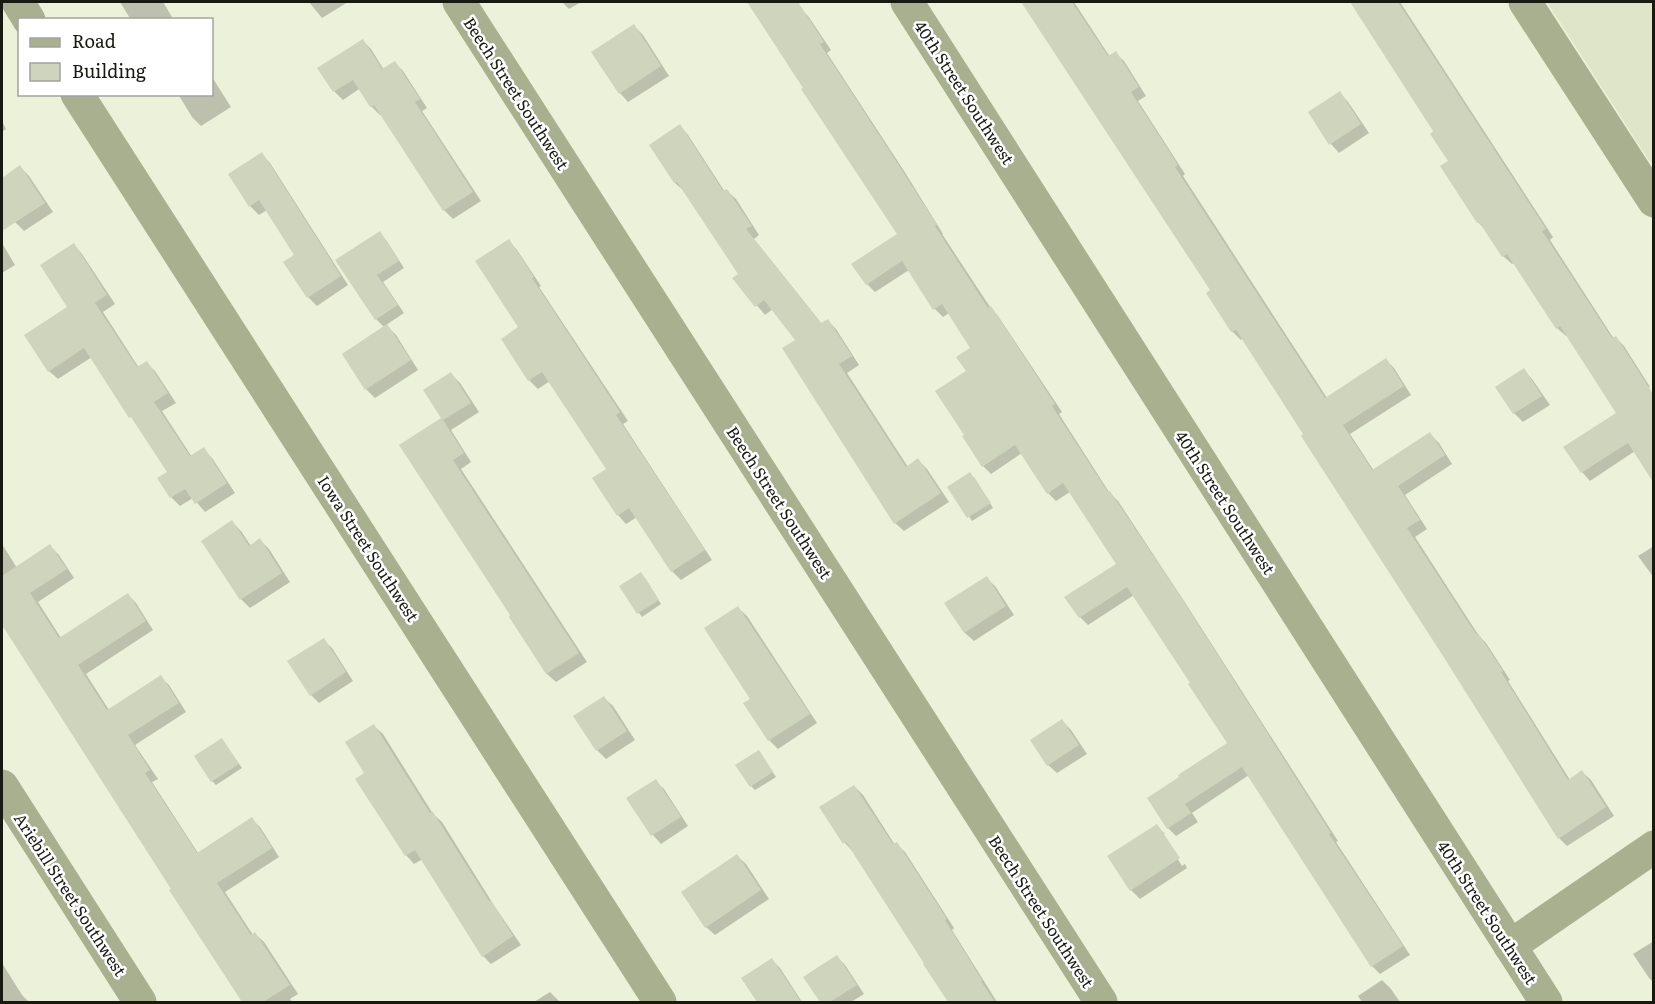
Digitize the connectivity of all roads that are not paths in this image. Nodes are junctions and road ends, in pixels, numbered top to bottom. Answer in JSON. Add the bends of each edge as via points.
{"nodes":[{"id":1,"x":18,"y":2,"type":"edge"},
{"id":2,"x":459,"y":2,"type":"edge"},
{"id":3,"x":907,"y":2,"type":"edge"},
{"id":4,"x":1525,"y":2,"type":"edge"},
{"id":5,"x":28,"y":18,"type":"edge"},
{"id":6,"x":78,"y":96,"type":"edge"},
{"id":7,"x":1653,"y":201,"type":"edge"},
{"id":8,"x":2,"y":786,"type":"edge"},
{"id":9,"x":1653,"y":847,"type":"edge"},
{"id":10,"x":1510,"y":946,"type":"junction"},
{"id":11,"x":140,"y":1002,"type":"edge"},
{"id":12,"x":660,"y":1002,"type":"edge"},
{"id":13,"x":1101,"y":1002,"type":"edge"},
{"id":14,"x":1546,"y":1002,"type":"edge"}],
"edges":[{"from":1,"to":5,"type":"street"},
{"from":2,"to":13,"type":"street","name":"Beech Street Southwest"},
{"from":3,"to":10,"type":"street","name":"40th Street Southwest"},
{"from":4,"to":7,"type":"street"},
{"from":6,"to":12,"type":"street","name":"Iowa Street Southwest"},
{"from":8,"to":11,"type":"street","name":"Ariebill Street Southwest"},
{"from":9,"to":10,"type":"street"},
{"from":10,"to":14,"type":"street","name":"40th Street Southwest"}]}
